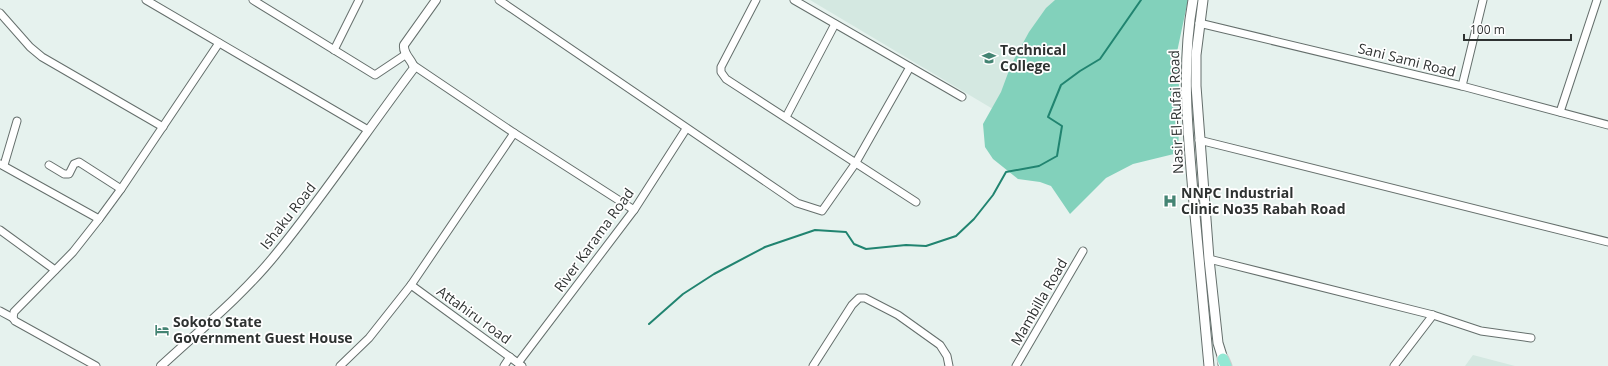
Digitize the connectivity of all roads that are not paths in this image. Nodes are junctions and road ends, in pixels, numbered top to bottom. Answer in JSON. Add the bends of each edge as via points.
{"nodes":[{"id":1,"x":146,"y":0,"type":"edge"},
{"id":2,"x":253,"y":0,"type":"edge"},
{"id":3,"x":359,"y":0,"type":"edge"},
{"id":4,"x":436,"y":0,"type":"edge"},
{"id":5,"x":499,"y":0,"type":"edge"},
{"id":6,"x":756,"y":0,"type":"edge"},
{"id":7,"x":794,"y":0,"type":"edge"},
{"id":8,"x":1193,"y":0,"type":"edge"},
{"id":9,"x":1203,"y":0,"type":"edge"},
{"id":10,"x":1483,"y":0,"type":"edge"},
{"id":11,"x":1597,"y":0,"type":"edge"},
{"id":12,"x":0,"y":13,"type":"edge"},
{"id":13,"x":1199,"y":23,"type":"junction"},
{"id":14,"x":835,"y":24,"type":"junction"},
{"id":15,"x":219,"y":43,"type":"junction"},
{"id":16,"x":334,"y":50,"type":"junction"},
{"id":17,"x":405,"y":55,"type":"junction"},
{"id":18,"x":413,"y":65,"type":"junction"},
{"id":19,"x":910,"y":67,"type":"junction"},
{"id":20,"x":1462,"y":86,"type":"junction"},
{"id":21,"x":962,"y":97,"type":"dead end"},
{"id":22,"x":1560,"y":112,"type":"junction"},
{"id":23,"x":786,"y":117,"type":"junction"},
{"id":24,"x":16,"y":121,"type":"dead end"},
{"id":25,"x":1608,"y":125,"type":"edge"},
{"id":26,"x":163,"y":127,"type":"junction"},
{"id":27,"x":686,"y":129,"type":"junction"},
{"id":28,"x":368,"y":130,"type":"junction"},
{"id":29,"x":514,"y":133,"type":"junction"},
{"id":30,"x":1199,"y":140,"type":"junction"},
{"id":31,"x":2,"y":164,"type":"edge"},
{"id":32,"x":855,"y":164,"type":"junction"},
{"id":33,"x":49,"y":165,"type":"dead end"},
{"id":34,"x":121,"y":189,"type":"junction"},
{"id":35,"x":916,"y":202,"type":"dead end"},
{"id":36,"x":634,"y":210,"type":"junction"},
{"id":37,"x":99,"y":219,"type":"junction"},
{"id":38,"x":0,"y":230,"type":"edge"},
{"id":39,"x":1608,"y":242,"type":"edge"},
{"id":40,"x":1083,"y":251,"type":"dead end"},
{"id":41,"x":1210,"y":259,"type":"junction"},
{"id":42,"x":55,"y":270,"type":"junction"},
{"id":43,"x":411,"y":285,"type":"junction"},
{"id":44,"x":0,"y":310,"type":"edge"},
{"id":45,"x":1433,"y":315,"type":"junction"},
{"id":46,"x":13,"y":318,"type":"junction"},
{"id":47,"x":1531,"y":338,"type":"dead end"},
{"id":48,"x":510,"y":357,"type":"junction"},
{"id":49,"x":1224,"y":364,"type":"edge"},
{"id":50,"x":520,"y":365,"type":"edge"},
{"id":51,"x":96,"y":366,"type":"edge"},
{"id":52,"x":161,"y":366,"type":"edge"},
{"id":53,"x":340,"y":366,"type":"edge"},
{"id":54,"x":504,"y":366,"type":"edge"},
{"id":55,"x":813,"y":366,"type":"edge"},
{"id":56,"x":950,"y":366,"type":"edge"},
{"id":57,"x":1016,"y":366,"type":"edge"},
{"id":58,"x":1209,"y":366,"type":"edge"},
{"id":59,"x":1394,"y":366,"type":"edge"}],
"edges":[{"from":1,"to":15,"type":"street"},
{"from":2,"to":16,"type":"street"},
{"from":3,"to":16,"type":"street"},
{"from":4,"to":17,"type":"street","via":[[404,45]]},
{"from":5,"to":27,"type":"street","via":[[616,78]]},
{"from":6,"to":23,"type":"street","via":[[721,67],[721,72],[726,78]]},
{"from":7,"to":14,"type":"street"},
{"from":8,"to":58,"type":"main road","name":"Nasir El-Rufai Road","via":[[1186,55],[1186,87]]},
{"from":9,"to":13,"type":"main road","name":"Nasir El-Rufai Road"},
{"from":10,"to":20,"type":"street"},
{"from":11,"to":22,"type":"street"},
{"from":12,"to":26,"type":"street","via":[[42,57]]},
{"from":13,"to":20,"type":"street","name":"Sani Sami Road"},
{"from":13,"to":30,"type":"main road","name":"Nasir El-Rufai Road","via":[[1196,86]]},
{"from":14,"to":19,"type":"street"},
{"from":14,"to":23,"type":"street"},
{"from":15,"to":26,"type":"street"},
{"from":15,"to":28,"type":"street"},
{"from":16,"to":17,"type":"street","via":[[375,75]]},
{"from":17,"to":18,"type":"street"},
{"from":18,"to":28,"type":"street","name":"Ishaku Road","via":[[414,68]]},
{"from":18,"to":29,"type":"street"},
{"from":19,"to":21,"type":"street"},
{"from":19,"to":32,"type":"street"},
{"from":20,"to":22,"type":"street","name":"Sani Sami Road"},
{"from":22,"to":25,"type":"street","name":"Sani Sami Road"},
{"from":23,"to":32,"type":"street"},
{"from":24,"to":31,"type":"street"},
{"from":26,"to":34,"type":"street"},
{"from":27,"to":32,"type":"street","via":[[797,203],[822,211]]},
{"from":27,"to":36,"type":"street","name":"River Karama Road"},
{"from":28,"to":52,"type":"street","name":"Ishaku Road","via":[[276,255],[234,299]]},
{"from":29,"to":36,"type":"street"},
{"from":29,"to":43,"type":"street"},
{"from":30,"to":39,"type":"street"},
{"from":30,"to":41,"type":"main road","name":"Nasir El-Rufai Road"},
{"from":31,"to":37,"type":"street"},
{"from":32,"to":35,"type":"street"},
{"from":33,"to":34,"type":"street","via":[[64,174],[69,174],[74,164],[79,162]]},
{"from":34,"to":37,"type":"street"},
{"from":36,"to":50,"type":"street","name":"River Karama Road"},
{"from":37,"to":42,"type":"street"},
{"from":38,"to":42,"type":"street"},
{"from":40,"to":57,"type":"street","name":"Mambilla Road"},
{"from":41,"to":45,"type":"street"},
{"from":41,"to":49,"type":"main road","name":"Nasir El-Rufai Road","via":[[1218,343]]},
{"from":42,"to":46,"type":"street","via":[[14,312]]},
{"from":43,"to":48,"type":"street","name":"Attahiru road"},
{"from":43,"to":53,"type":"street","via":[[369,338]]},
{"from":44,"to":46,"type":"street"},
{"from":45,"to":47,"type":"street","via":[[1481,331]]},
{"from":45,"to":59,"type":"street"},
{"from":46,"to":51,"type":"street"},
{"from":48,"to":50,"type":"street","name":"Attahiru road"},
{"from":48,"to":54,"type":"street"},
{"from":55,"to":56,"type":"street","via":[[852,305],[859,298],[865,298],[898,315],[940,346]]}]}
